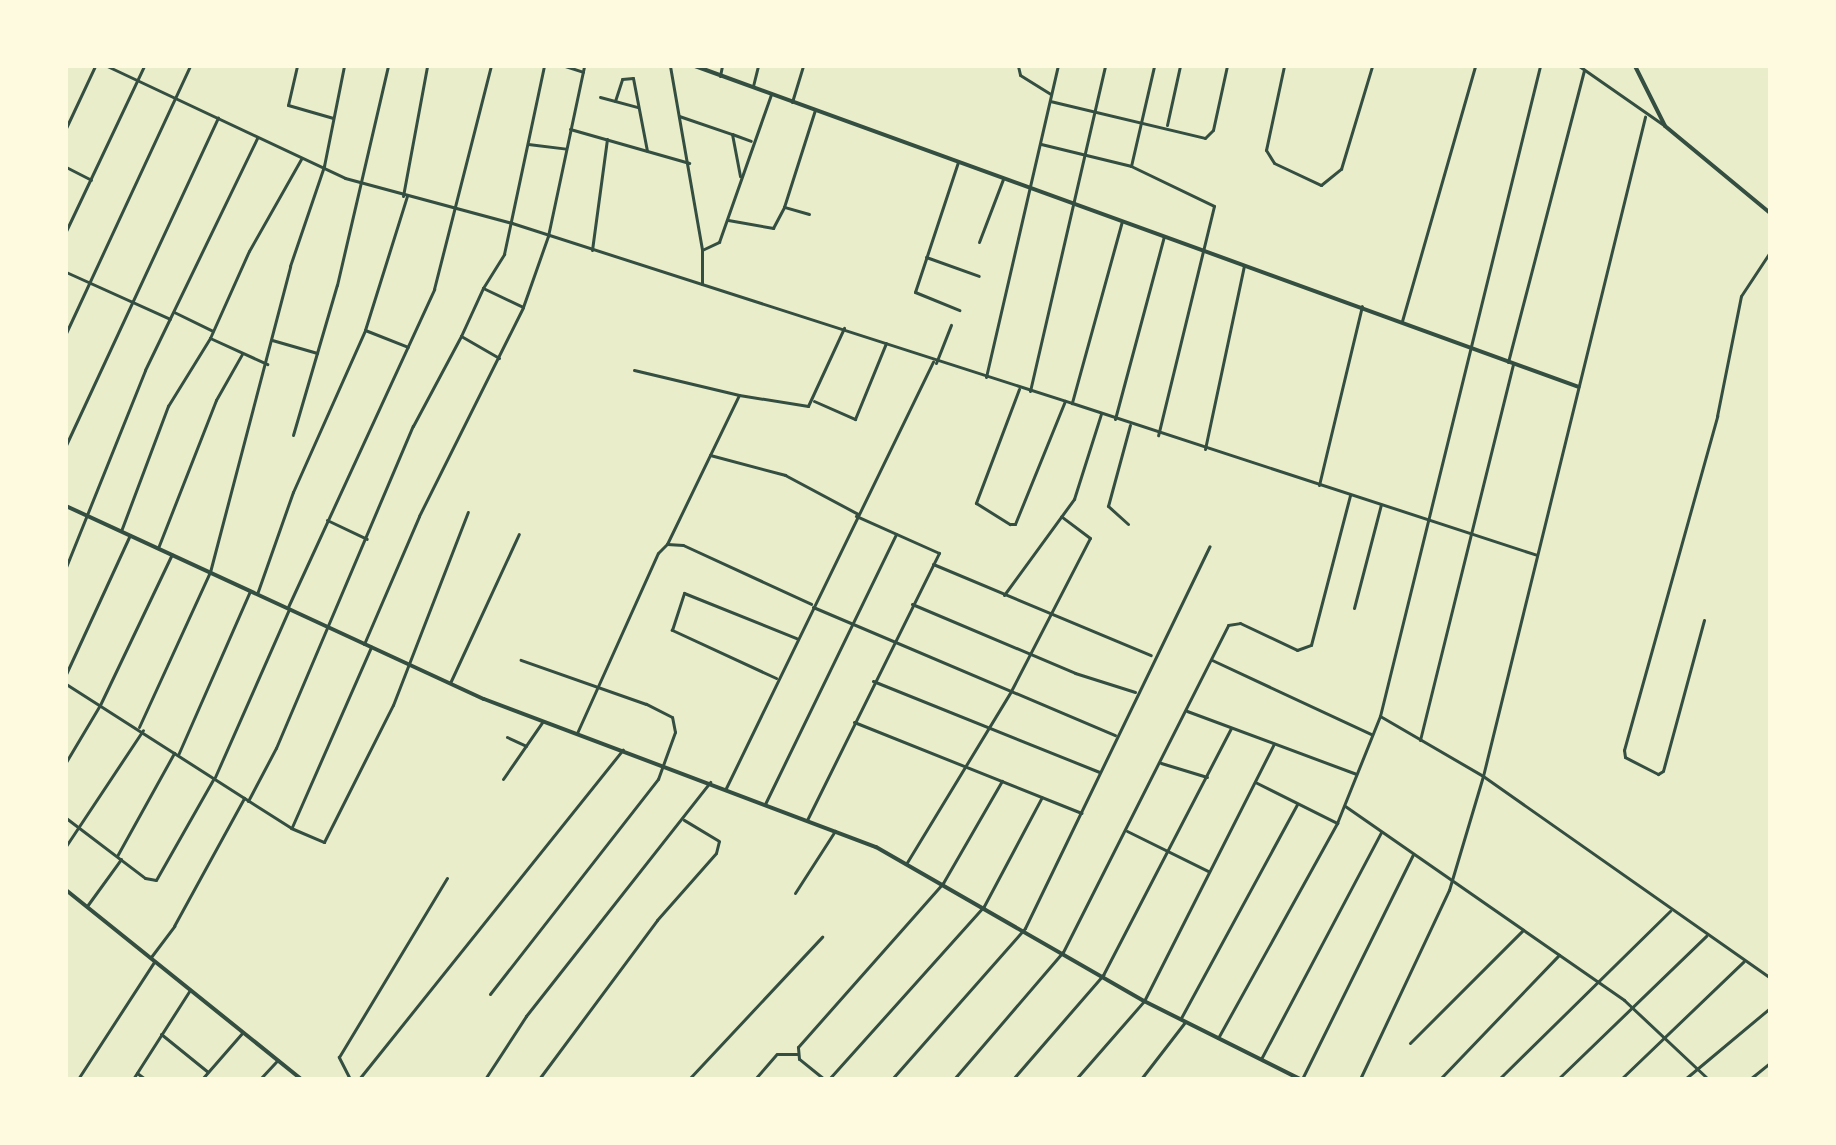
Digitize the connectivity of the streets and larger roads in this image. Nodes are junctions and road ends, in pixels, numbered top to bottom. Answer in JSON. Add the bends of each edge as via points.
{"nodes":[{"id":1,"x":95,"y":66,"type":"edge"},
{"id":2,"x":107,"y":66,"type":"edge"},
{"id":3,"x":144,"y":66,"type":"edge"},
{"id":4,"x":190,"y":66,"type":"edge"},
{"id":5,"x":297,"y":66,"type":"edge"},
{"id":6,"x":344,"y":66,"type":"edge"},
{"id":7,"x":388,"y":66,"type":"edge"},
{"id":8,"x":427,"y":66,"type":"edge"},
{"id":9,"x":491,"y":66,"type":"edge"},
{"id":10,"x":544,"y":66,"type":"edge"},
{"id":11,"x":565,"y":66,"type":"edge"},
{"id":12,"x":584,"y":66,"type":"edge"},
{"id":13,"x":670,"y":66,"type":"edge"},
{"id":14,"x":695,"y":66,"type":"edge"},
{"id":15,"x":722,"y":66,"type":"edge"},
{"id":16,"x":758,"y":66,"type":"edge"},
{"id":17,"x":803,"y":66,"type":"edge"},
{"id":18,"x":1018,"y":66,"type":"edge"},
{"id":19,"x":1058,"y":66,"type":"edge"},
{"id":20,"x":1105,"y":66,"type":"edge"},
{"id":21,"x":1154,"y":66,"type":"edge"},
{"id":22,"x":1180,"y":66,"type":"edge"},
{"id":23,"x":1227,"y":66,"type":"edge"},
{"id":24,"x":1284,"y":66,"type":"edge"},
{"id":25,"x":1372,"y":66,"type":"edge"},
{"id":26,"x":1475,"y":66,"type":"edge"},
{"id":27,"x":1540,"y":66,"type":"edge"},
{"id":28,"x":1579,"y":66,"type":"edge"},
{"id":29,"x":1635,"y":66,"type":"edge"},
{"id":30,"x":1584,"y":70,"type":"junction"},
{"id":31,"x":583,"y":72,"type":"junction"},
{"id":32,"x":720,"y":76,"type":"junction"},
{"id":33,"x":139,"y":80,"type":"junction"},
{"id":34,"x":753,"y":88,"type":"junction"},
{"id":35,"x":771,"y":94,"type":"junction"},
{"id":36,"x":1051,"y":94,"type":"junction"},
{"id":37,"x":600,"y":97,"type":"dead end"},
{"id":38,"x":178,"y":99,"type":"junction"},
{"id":39,"x":615,"y":101,"type":"junction"},
{"id":40,"x":1050,"y":101,"type":"junction"},
{"id":41,"x":792,"y":102,"type":"junction"},
{"id":42,"x":638,"y":107,"type":"junction"},
{"id":43,"x":815,"y":110,"type":"junction"},
{"id":44,"x":1095,"y":110,"type":"junction"},
{"id":45,"x":679,"y":116,"type":"junction"},
{"id":46,"x":1645,"y":117,"type":"junction"},
{"id":47,"x":218,"y":118,"type":"junction"},
{"id":48,"x":333,"y":118,"type":"junction"},
{"id":49,"x":1141,"y":120,"type":"junction"},
{"id":50,"x":1167,"y":126,"type":"junction"},
{"id":51,"x":1665,"y":126,"type":"junction"},
{"id":52,"x":66,"y":128,"type":"edge"},
{"id":53,"x":570,"y":129,"type":"junction"},
{"id":54,"x":732,"y":134,"type":"junction"},
{"id":55,"x":257,"y":138,"type":"junction"},
{"id":56,"x":607,"y":139,"type":"junction"},
{"id":57,"x":753,"y":142,"type":"junction"},
{"id":58,"x":528,"y":144,"type":"junction"},
{"id":59,"x":1041,"y":144,"type":"junction"},
{"id":60,"x":566,"y":149,"type":"junction"},
{"id":61,"x":647,"y":151,"type":"junction"},
{"id":62,"x":1086,"y":153,"type":"junction"},
{"id":63,"x":301,"y":159,"type":"junction"},
{"id":64,"x":958,"y":162,"type":"junction"},
{"id":65,"x":689,"y":163,"type":"junction"},
{"id":66,"x":324,"y":166,"type":"junction"},
{"id":67,"x":1131,"y":166,"type":"junction"},
{"id":68,"x":66,"y":167,"type":"edge"},
{"id":69,"x":740,"y":176,"type":"junction"},
{"id":70,"x":1003,"y":179,"type":"junction"},
{"id":71,"x":93,"y":180,"type":"junction"},
{"id":72,"x":361,"y":181,"type":"junction"},
{"id":73,"x":1032,"y":190,"type":"junction"},
{"id":74,"x":405,"y":196,"type":"junction"},
{"id":75,"x":1075,"y":205,"type":"junction"},
{"id":76,"x":784,"y":207,"type":"junction"},
{"id":77,"x":456,"y":210,"type":"junction"},
{"id":78,"x":1770,"y":213,"type":"edge"},
{"id":79,"x":809,"y":214,"type":"dead end"},
{"id":80,"x":728,"y":220,"type":"junction"},
{"id":81,"x":1122,"y":221,"type":"junction"},
{"id":82,"x":512,"y":223,"type":"junction"},
{"id":83,"x":66,"y":231,"type":"edge"},
{"id":84,"x":548,"y":236,"type":"junction"},
{"id":85,"x":1164,"y":236,"type":"junction"},
{"id":86,"x":979,"y":242,"type":"dead end"},
{"id":87,"x":592,"y":250,"type":"junction"},
{"id":88,"x":702,"y":250,"type":"junction"},
{"id":89,"x":1204,"y":252,"type":"junction"},
{"id":90,"x":1770,"y":252,"type":"edge"},
{"id":91,"x":926,"y":257,"type":"junction"},
{"id":92,"x":1244,"y":265,"type":"junction"},
{"id":93,"x":66,"y":272,"type":"edge"},
{"id":94,"x":979,"y":276,"type":"dead end"},
{"id":95,"x":90,"y":282,"type":"junction"},
{"id":96,"x":702,"y":284,"type":"junction"},
{"id":97,"x":483,"y":288,"type":"junction"},
{"id":98,"x":130,"y":301,"type":"junction"},
{"id":99,"x":1362,"y":306,"type":"junction"},
{"id":100,"x":523,"y":307,"type":"junction"},
{"id":101,"x":959,"y":310,"type":"dead end"},
{"id":102,"x":174,"y":312,"type":"junction"},
{"id":103,"x":170,"y":319,"type":"junction"},
{"id":104,"x":1402,"y":321,"type":"junction"},
{"id":105,"x":951,"y":325,"type":"dead end"},
{"id":106,"x":844,"y":328,"type":"junction"},
{"id":107,"x":365,"y":330,"type":"junction"},
{"id":108,"x":213,"y":332,"type":"junction"},
{"id":109,"x":66,"y":333,"type":"edge"},
{"id":110,"x":461,"y":336,"type":"junction"},
{"id":111,"x":210,"y":338,"type":"junction"},
{"id":112,"x":272,"y":340,"type":"junction"},
{"id":113,"x":886,"y":343,"type":"junction"},
{"id":114,"x":1468,"y":345,"type":"junction"},
{"id":115,"x":408,"y":347,"type":"junction"},
{"id":116,"x":317,"y":353,"type":"junction"},
{"id":117,"x":242,"y":354,"type":"junction"},
{"id":118,"x":499,"y":359,"type":"junction"},
{"id":119,"x":935,"y":362,"type":"junction"},
{"id":120,"x":1510,"y":363,"type":"junction"},
{"id":121,"x":267,"y":364,"type":"junction"},
{"id":122,"x":634,"y":370,"type":"dead end"},
{"id":123,"x":986,"y":377,"type":"junction"},
{"id":124,"x":1579,"y":387,"type":"junction"},
{"id":125,"x":1020,"y":388,"type":"junction"},
{"id":126,"x":1030,"y":391,"type":"junction"},
{"id":127,"x":739,"y":395,"type":"junction"},
{"id":128,"x":813,"y":401,"type":"junction"},
{"id":129,"x":1065,"y":401,"type":"junction"},
{"id":130,"x":1072,"y":403,"type":"junction"},
{"id":131,"x":1101,"y":414,"type":"junction"},
{"id":132,"x":1115,"y":419,"type":"junction"},
{"id":133,"x":1130,"y":425,"type":"junction"},
{"id":134,"x":293,"y":435,"type":"dead end"},
{"id":135,"x":1158,"y":435,"type":"junction"},
{"id":136,"x":66,"y":445,"type":"edge"},
{"id":137,"x":1205,"y":449,"type":"junction"},
{"id":138,"x":708,"y":455,"type":"junction"},
{"id":139,"x":1319,"y":485,"type":"junction"},
{"id":140,"x":1350,"y":495,"type":"junction"},
{"id":141,"x":1381,"y":504,"type":"junction"},
{"id":142,"x":66,"y":506,"type":"edge"},
{"id":143,"x":468,"y":512,"type":"dead end"},
{"id":144,"x":857,"y":515,"type":"junction"},
{"id":145,"x":1061,"y":516,"type":"junction"},
{"id":146,"x":89,"y":517,"type":"junction"},
{"id":147,"x":326,"y":520,"type":"junction"},
{"id":148,"x":1426,"y":520,"type":"junction"},
{"id":149,"x":1128,"y":524,"type":"dead end"},
{"id":150,"x":121,"y":532,"type":"junction"},
{"id":151,"x":897,"y":532,"type":"junction"},
{"id":152,"x":519,"y":534,"type":"dead end"},
{"id":153,"x":130,"y":535,"type":"junction"},
{"id":154,"x":1469,"y":536,"type":"junction"},
{"id":155,"x":367,"y":539,"type":"junction"},
{"id":156,"x":667,"y":544,"type":"junction"},
{"id":157,"x":1210,"y":546,"type":"dead end"},
{"id":158,"x":158,"y":548,"type":"junction"},
{"id":159,"x":172,"y":554,"type":"junction"},
{"id":160,"x":1537,"y":555,"type":"junction"},
{"id":161,"x":933,"y":564,"type":"junction"},
{"id":162,"x":66,"y":567,"type":"edge"},
{"id":163,"x":210,"y":572,"type":"junction"},
{"id":164,"x":250,"y":591,"type":"junction"},
{"id":165,"x":257,"y":594,"type":"junction"},
{"id":166,"x":1004,"y":595,"type":"junction"},
{"id":167,"x":912,"y":604,"type":"junction"},
{"id":168,"x":812,"y":606,"type":"junction"},
{"id":169,"x":288,"y":608,"type":"junction"},
{"id":170,"x":1354,"y":608,"type":"dead end"},
{"id":171,"x":1049,"y":615,"type":"junction"},
{"id":172,"x":1704,"y":620,"type":"dead end"},
{"id":173,"x":853,"y":623,"type":"junction"},
{"id":174,"x":329,"y":628,"type":"junction"},
{"id":175,"x":796,"y":638,"type":"junction"},
{"id":176,"x":893,"y":639,"type":"junction"},
{"id":177,"x":364,"y":644,"type":"junction"},
{"id":178,"x":371,"y":647,"type":"junction"},
{"id":179,"x":1030,"y":654,"type":"junction"},
{"id":180,"x":1153,"y":656,"type":"junction"},
{"id":181,"x":521,"y":660,"type":"dead end"},
{"id":182,"x":1212,"y":660,"type":"junction"},
{"id":183,"x":409,"y":665,"type":"junction"},
{"id":184,"x":66,"y":674,"type":"edge"},
{"id":185,"x":776,"y":678,"type":"junction"},
{"id":186,"x":873,"y":681,"type":"junction"},
{"id":187,"x":66,"y":684,"type":"edge"},
{"id":188,"x":449,"y":684,"type":"junction"},
{"id":189,"x":596,"y":690,"type":"junction"},
{"id":190,"x":1011,"y":691,"type":"junction"},
{"id":191,"x":1135,"y":692,"type":"junction"},
{"id":192,"x":100,"y":705,"type":"junction"},
{"id":193,"x":1187,"y":711,"type":"junction"},
{"id":194,"x":1380,"y":716,"type":"junction"},
{"id":195,"x":543,"y":721,"type":"junction"},
{"id":196,"x":854,"y":722,"type":"junction"},
{"id":197,"x":1231,"y":728,"type":"junction"},
{"id":198,"x":141,"y":729,"type":"junction"},
{"id":199,"x":988,"y":730,"type":"junction"},
{"id":200,"x":577,"y":733,"type":"junction"},
{"id":201,"x":1373,"y":734,"type":"junction"},
{"id":202,"x":1115,"y":735,"type":"junction"},
{"id":203,"x":507,"y":737,"type":"dead end"},
{"id":204,"x":1420,"y":740,"type":"junction"},
{"id":205,"x":1274,"y":744,"type":"junction"},
{"id":206,"x":526,"y":746,"type":"junction"},
{"id":207,"x":623,"y":750,"type":"junction"},
{"id":208,"x":176,"y":754,"type":"junction"},
{"id":209,"x":66,"y":762,"type":"edge"},
{"id":210,"x":1161,"y":763,"type":"junction"},
{"id":211,"x":666,"y":766,"type":"junction"},
{"id":212,"x":965,"y":768,"type":"junction"},
{"id":213,"x":1099,"y":772,"type":"junction"},
{"id":214,"x":1357,"y":775,"type":"junction"},
{"id":215,"x":1483,"y":776,"type":"junction"},
{"id":216,"x":1207,"y":777,"type":"junction"},
{"id":217,"x":214,"y":779,"type":"junction"},
{"id":218,"x":503,"y":779,"type":"dead end"},
{"id":219,"x":1002,"y":781,"type":"junction"},
{"id":220,"x":710,"y":782,"type":"junction"},
{"id":221,"x":1255,"y":782,"type":"junction"},
{"id":222,"x":726,"y":788,"type":"junction"},
{"id":223,"x":1042,"y":797,"type":"junction"},
{"id":224,"x":246,"y":800,"type":"junction"},
{"id":225,"x":765,"y":804,"type":"junction"},
{"id":226,"x":1297,"y":804,"type":"junction"},
{"id":227,"x":1345,"y":806,"type":"junction"},
{"id":228,"x":1081,"y":813,"type":"junction"},
{"id":229,"x":66,"y":818,"type":"edge"},
{"id":230,"x":683,"y":820,"type":"junction"},
{"id":231,"x":807,"y":820,"type":"junction"},
{"id":232,"x":1337,"y":823,"type":"junction"},
{"id":233,"x":80,"y":828,"type":"junction"},
{"id":234,"x":291,"y":828,"type":"junction"},
{"id":235,"x":835,"y":831,"type":"junction"},
{"id":236,"x":1127,"y":831,"type":"junction"},
{"id":237,"x":1381,"y":832,"type":"junction"},
{"id":238,"x":66,"y":846,"type":"edge"},
{"id":239,"x":1169,"y":852,"type":"junction"},
{"id":240,"x":1413,"y":854,"type":"junction"},
{"id":241,"x":119,"y":858,"type":"junction"},
{"id":242,"x":906,"y":864,"type":"junction"},
{"id":243,"x":1208,"y":871,"type":"junction"},
{"id":244,"x":447,"y":878,"type":"dead end"},
{"id":245,"x":1451,"y":882,"type":"junction"},
{"id":246,"x":943,"y":883,"type":"junction"},
{"id":247,"x":66,"y":890,"type":"edge"},
{"id":248,"x":795,"y":893,"type":"dead end"},
{"id":249,"x":87,"y":906,"type":"junction"},
{"id":250,"x":984,"y":906,"type":"junction"},
{"id":251,"x":1671,"y":911,"type":"junction"},
{"id":252,"x":1025,"y":928,"type":"junction"},
{"id":253,"x":1525,"y":929,"type":"junction"},
{"id":254,"x":1706,"y":936,"type":"junction"},
{"id":255,"x":822,"y":937,"type":"dead end"},
{"id":256,"x":1063,"y":952,"type":"junction"},
{"id":257,"x":1561,"y":954,"type":"junction"},
{"id":258,"x":152,"y":960,"type":"junction"},
{"id":259,"x":1744,"y":961,"type":"junction"},
{"id":260,"x":1103,"y":975,"type":"junction"},
{"id":261,"x":1770,"y":978,"type":"edge"},
{"id":262,"x":1597,"y":981,"type":"junction"},
{"id":263,"x":190,"y":990,"type":"junction"},
{"id":264,"x":490,"y":994,"type":"dead end"},
{"id":265,"x":1144,"y":1001,"type":"junction"},
{"id":266,"x":1632,"y":1007,"type":"junction"},
{"id":267,"x":1770,"y":1008,"type":"edge"},
{"id":268,"x":1183,"y":1021,"type":"junction"},
{"id":269,"x":243,"y":1032,"type":"junction"},
{"id":270,"x":161,"y":1034,"type":"junction"},
{"id":271,"x":1666,"y":1036,"type":"junction"},
{"id":272,"x":1218,"y":1038,"type":"junction"},
{"id":273,"x":1410,"y":1043,"type":"dead end"},
{"id":274,"x":797,"y":1054,"type":"junction"},
{"id":275,"x":1261,"y":1059,"type":"junction"},
{"id":276,"x":278,"y":1060,"type":"junction"},
{"id":277,"x":1770,"y":1063,"type":"edge"},
{"id":278,"x":1698,"y":1067,"type":"junction"},
{"id":279,"x":208,"y":1072,"type":"junction"},
{"id":280,"x":137,"y":1073,"type":"junction"},
{"id":281,"x":78,"y":1079,"type":"edge"},
{"id":282,"x":133,"y":1079,"type":"edge"},
{"id":283,"x":145,"y":1079,"type":"edge"},
{"id":284,"x":202,"y":1079,"type":"edge"},
{"id":285,"x":260,"y":1079,"type":"edge"},
{"id":286,"x":301,"y":1079,"type":"edge"},
{"id":287,"x":350,"y":1079,"type":"edge"},
{"id":288,"x":359,"y":1079,"type":"edge"},
{"id":289,"x":485,"y":1079,"type":"edge"},
{"id":290,"x":539,"y":1079,"type":"edge"},
{"id":291,"x":689,"y":1079,"type":"edge"},
{"id":292,"x":755,"y":1079,"type":"edge"},
{"id":293,"x":827,"y":1079,"type":"edge"},
{"id":294,"x":892,"y":1079,"type":"edge"},
{"id":295,"x":954,"y":1079,"type":"edge"},
{"id":296,"x":1013,"y":1079,"type":"edge"},
{"id":297,"x":1076,"y":1079,"type":"edge"},
{"id":298,"x":1141,"y":1079,"type":"edge"},
{"id":299,"x":1301,"y":1079,"type":"edge"},
{"id":300,"x":1360,"y":1079,"type":"edge"},
{"id":301,"x":1440,"y":1079,"type":"edge"},
{"id":302,"x":1499,"y":1079,"type":"edge"},
{"id":303,"x":1558,"y":1079,"type":"edge"},
{"id":304,"x":1621,"y":1079,"type":"edge"},
{"id":305,"x":1685,"y":1079,"type":"edge"},
{"id":306,"x":1708,"y":1079,"type":"edge"},
{"id":307,"x":1750,"y":1079,"type":"edge"}],
"edges":[{"from":1,"to":52,"type":"street"},
{"from":2,"to":33,"type":"street"},
{"from":3,"to":33,"type":"street"},
{"from":4,"to":38,"type":"street"},
{"from":5,"to":48,"type":"street","via":[[288,105]]},
{"from":6,"to":48,"type":"street"},
{"from":7,"to":72,"type":"street"},
{"from":8,"to":74,"type":"street"},
{"from":9,"to":77,"type":"street"},
{"from":10,"to":58,"type":"street"},
{"from":11,"to":31,"type":"street"},
{"from":12,"to":31,"type":"street"},
{"from":13,"to":45,"type":"street"},
{"from":14,"to":32,"type":"street"},
{"from":15,"to":32,"type":"street"},
{"from":16,"to":34,"type":"street"},
{"from":17,"to":41,"type":"street"},
{"from":18,"to":36,"type":"street","via":[[1020,75]]},
{"from":19,"to":36,"type":"street"},
{"from":20,"to":44,"type":"street"},
{"from":21,"to":49,"type":"street"},
{"from":22,"to":50,"type":"street"},
{"from":23,"to":50,"type":"street","via":[[1211,135],[1205,138]]},
{"from":24,"to":25,"type":"street","via":[[1266,150],[1274,163],[1321,185],[1341,169]]},
{"from":26,"to":104,"type":"street"},
{"from":27,"to":114,"type":"street"},
{"from":28,"to":30,"type":"street"},
{"from":29,"to":51,"type":"street"},
{"from":30,"to":46,"type":"street"},
{"from":30,"to":120,"type":"street"},
{"from":31,"to":53,"type":"street"},
{"from":32,"to":34,"type":"street"},
{"from":33,"to":38,"type":"street"},
{"from":33,"to":71,"type":"street"},
{"from":34,"to":35,"type":"street"},
{"from":35,"to":41,"type":"street"},
{"from":35,"to":57,"type":"street"},
{"from":36,"to":40,"type":"street"},
{"from":37,"to":39,"type":"street"},
{"from":38,"to":47,"type":"street"},
{"from":38,"to":95,"type":"street"},
{"from":39,"to":42,"type":"street"},
{"from":39,"to":42,"type":"street","via":[[622,79],[629,76]]},
{"from":40,"to":44,"type":"street"},
{"from":40,"to":59,"type":"street"},
{"from":41,"to":43,"type":"street"},
{"from":42,"to":61,"type":"street"},
{"from":43,"to":64,"type":"street"},
{"from":43,"to":76,"type":"street"},
{"from":44,"to":49,"type":"street"},
{"from":44,"to":62,"type":"street"},
{"from":45,"to":54,"type":"street"},
{"from":45,"to":65,"type":"street"},
{"from":46,"to":51,"type":"street"},
{"from":46,"to":124,"type":"street"},
{"from":47,"to":55,"type":"street"},
{"from":47,"to":98,"type":"street"},
{"from":48,"to":66,"type":"street"},
{"from":49,"to":50,"type":"street"},
{"from":49,"to":67,"type":"street"},
{"from":51,"to":78,"type":"street"},
{"from":53,"to":56,"type":"street"},
{"from":53,"to":60,"type":"street"},
{"from":54,"to":57,"type":"street"},
{"from":54,"to":69,"type":"street"},
{"from":55,"to":63,"type":"street"},
{"from":55,"to":102,"type":"street"},
{"from":56,"to":61,"type":"street"},
{"from":56,"to":87,"type":"street"},
{"from":57,"to":69,"type":"street"},
{"from":58,"to":60,"type":"street"},
{"from":58,"to":82,"type":"street"},
{"from":59,"to":62,"type":"street"},
{"from":59,"to":73,"type":"street"},
{"from":60,"to":84,"type":"street"},
{"from":61,"to":65,"type":"street"},
{"from":62,"to":67,"type":"street"},
{"from":62,"to":75,"type":"street"},
{"from":63,"to":66,"type":"street"},
{"from":63,"to":108,"type":"street","via":[[249,251]]},
{"from":64,"to":70,"type":"street"},
{"from":64,"to":91,"type":"street"},
{"from":65,"to":88,"type":"street"},
{"from":66,"to":72,"type":"street"},
{"from":66,"to":112,"type":"street"},
{"from":67,"to":89,"type":"street","via":[[1214,206]]},
{"from":68,"to":71,"type":"street"},
{"from":69,"to":80,"type":"street"},
{"from":70,"to":73,"type":"street"},
{"from":70,"to":86,"type":"street"},
{"from":71,"to":83,"type":"street"},
{"from":72,"to":74,"type":"street"},
{"from":72,"to":116,"type":"street"},
{"from":73,"to":75,"type":"street"},
{"from":73,"to":123,"type":"street"},
{"from":74,"to":77,"type":"street"},
{"from":74,"to":107,"type":"street"},
{"from":75,"to":81,"type":"street"},
{"from":75,"to":126,"type":"street"},
{"from":76,"to":79,"type":"street"},
{"from":76,"to":80,"type":"street","via":[[773,228]]},
{"from":77,"to":82,"type":"street"},
{"from":77,"to":115,"type":"street","via":[[434,289]]},
{"from":80,"to":88,"type":"street","via":[[719,242]]},
{"from":81,"to":85,"type":"street"},
{"from":81,"to":130,"type":"street"},
{"from":82,"to":84,"type":"street"},
{"from":82,"to":97,"type":"street","via":[[501,264]]},
{"from":84,"to":87,"type":"street"},
{"from":84,"to":100,"type":"street"},
{"from":85,"to":89,"type":"street"},
{"from":85,"to":132,"type":"street"},
{"from":87,"to":96,"type":"street"},
{"from":88,"to":96,"type":"street"},
{"from":89,"to":92,"type":"street"},
{"from":89,"to":135,"type":"street"},
{"from":90,"to":172,"type":"street","via":[[1741,296],[1717,416],[1624,750],[1625,757],[1658,774]]},
{"from":91,"to":94,"type":"street"},
{"from":91,"to":101,"type":"street","via":[[915,292]]},
{"from":92,"to":99,"type":"street"},
{"from":92,"to":137,"type":"street"},
{"from":93,"to":95,"type":"street"},
{"from":95,"to":98,"type":"street"},
{"from":95,"to":109,"type":"street"},
{"from":96,"to":106,"type":"street"},
{"from":97,"to":100,"type":"street"},
{"from":97,"to":110,"type":"street"},
{"from":98,"to":103,"type":"street"},
{"from":98,"to":136,"type":"street"},
{"from":99,"to":104,"type":"street"},
{"from":99,"to":139,"type":"street"},
{"from":100,"to":118,"type":"street"},
{"from":102,"to":103,"type":"street"},
{"from":102,"to":108,"type":"street"},
{"from":103,"to":146,"type":"street","via":[[120,427]]},
{"from":104,"to":114,"type":"street"},
{"from":105,"to":119,"type":"street"},
{"from":106,"to":113,"type":"street"},
{"from":106,"to":128,"type":"street"},
{"from":107,"to":115,"type":"street"},
{"from":107,"to":165,"type":"street","via":[[293,492]]},
{"from":108,"to":111,"type":"street"},
{"from":110,"to":118,"type":"street"},
{"from":110,"to":155,"type":"street","via":[[413,426]]},
{"from":111,"to":117,"type":"street"},
{"from":111,"to":150,"type":"street","via":[[168,406]]},
{"from":112,"to":116,"type":"street"},
{"from":112,"to":121,"type":"street"},
{"from":113,"to":119,"type":"street"},
{"from":113,"to":128,"type":"street","via":[[855,419]]},
{"from":114,"to":120,"type":"street"},
{"from":114,"to":148,"type":"street"},
{"from":115,"to":147,"type":"street"},
{"from":116,"to":134,"type":"street"},
{"from":117,"to":121,"type":"street"},
{"from":117,"to":158,"type":"street","via":[[216,400]]},
{"from":118,"to":177,"type":"street","via":[[419,516]]},
{"from":119,"to":123,"type":"street"},
{"from":119,"to":144,"type":"street"},
{"from":120,"to":124,"type":"street"},
{"from":120,"to":154,"type":"street"},
{"from":121,"to":163,"type":"street"},
{"from":122,"to":127,"type":"street"},
{"from":123,"to":125,"type":"street"},
{"from":124,"to":160,"type":"street"},
{"from":125,"to":126,"type":"street"},
{"from":125,"to":129,"type":"street","via":[[976,503],[1010,524],[1015,524]]},
{"from":126,"to":129,"type":"street"},
{"from":127,"to":128,"type":"street","via":[[803,408]]},
{"from":127,"to":138,"type":"street"},
{"from":129,"to":130,"type":"street"},
{"from":130,"to":131,"type":"street"},
{"from":131,"to":132,"type":"street"},
{"from":131,"to":145,"type":"street","via":[[1074,499]]},
{"from":132,"to":133,"type":"street"},
{"from":133,"to":135,"type":"street"},
{"from":133,"to":149,"type":"street","via":[[1108,506]]},
{"from":135,"to":137,"type":"street"},
{"from":137,"to":139,"type":"street"},
{"from":138,"to":144,"type":"street","via":[[785,475]]},
{"from":138,"to":156,"type":"street"},
{"from":139,"to":140,"type":"street"},
{"from":140,"to":141,"type":"street"},
{"from":140,"to":182,"type":"street","via":[[1311,645],[1297,650],[1235,622],[1225,630]]},
{"from":141,"to":148,"type":"street"},
{"from":141,"to":170,"type":"street"},
{"from":142,"to":146,"type":"street"},
{"from":143,"to":183,"type":"street"},
{"from":144,"to":151,"type":"street"},
{"from":144,"to":168,"type":"street"},
{"from":145,"to":166,"type":"street"},
{"from":145,"to":171,"type":"street","via":[[1090,538]]},
{"from":146,"to":150,"type":"street"},
{"from":146,"to":162,"type":"street"},
{"from":147,"to":155,"type":"street"},
{"from":147,"to":169,"type":"street"},
{"from":148,"to":154,"type":"street"},
{"from":148,"to":194,"type":"street"},
{"from":150,"to":153,"type":"street"},
{"from":151,"to":161,"type":"street","via":[[936,548]]},
{"from":151,"to":173,"type":"street"},
{"from":152,"to":188,"type":"street"},
{"from":153,"to":158,"type":"street"},
{"from":153,"to":184,"type":"street"},
{"from":154,"to":160,"type":"street"},
{"from":154,"to":204,"type":"street"},
{"from":155,"to":174,"type":"street"},
{"from":156,"to":168,"type":"street","via":[[683,545]]},
{"from":156,"to":189,"type":"street"},
{"from":157,"to":180,"type":"street"},
{"from":158,"to":159,"type":"street"},
{"from":159,"to":163,"type":"street"},
{"from":159,"to":192,"type":"street"},
{"from":160,"to":215,"type":"street"},
{"from":161,"to":166,"type":"street"},
{"from":161,"to":167,"type":"street"},
{"from":163,"to":164,"type":"street"},
{"from":163,"to":198,"type":"street"},
{"from":164,"to":165,"type":"street"},
{"from":164,"to":208,"type":"street"},
{"from":165,"to":169,"type":"street"},
{"from":166,"to":171,"type":"street"},
{"from":167,"to":176,"type":"street"},
{"from":167,"to":179,"type":"street"},
{"from":168,"to":173,"type":"street"},
{"from":168,"to":175,"type":"street"},
{"from":169,"to":174,"type":"street"},
{"from":169,"to":217,"type":"street"},
{"from":171,"to":179,"type":"street"},
{"from":171,"to":180,"type":"street"},
{"from":173,"to":176,"type":"street"},
{"from":173,"to":225,"type":"street"},
{"from":174,"to":177,"type":"street"},
{"from":174,"to":224,"type":"street"},
{"from":175,"to":185,"type":"street"},
{"from":175,"to":185,"type":"street","via":[[684,593],[672,630]]},
{"from":176,"to":186,"type":"street"},
{"from":176,"to":190,"type":"street"},
{"from":177,"to":178,"type":"street"},
{"from":178,"to":183,"type":"street"},
{"from":178,"to":234,"type":"street"},
{"from":179,"to":190,"type":"street"},
{"from":179,"to":191,"type":"street"},
{"from":180,"to":191,"type":"street"},
{"from":181,"to":189,"type":"street"},
{"from":182,"to":193,"type":"street"},
{"from":182,"to":201,"type":"street"},
{"from":183,"to":188,"type":"street"},
{"from":183,"to":234,"type":"street","via":[[324,842]]},
{"from":185,"to":222,"type":"street"},
{"from":186,"to":196,"type":"street"},
{"from":186,"to":199,"type":"street"},
{"from":187,"to":192,"type":"street"},
{"from":188,"to":195,"type":"street"},
{"from":189,"to":200,"type":"street"},
{"from":189,"to":211,"type":"street","via":[[672,717],[675,732]]},
{"from":190,"to":199,"type":"street"},
{"from":190,"to":202,"type":"street"},
{"from":191,"to":202,"type":"street"},
{"from":192,"to":198,"type":"street"},
{"from":192,"to":209,"type":"street"},
{"from":193,"to":197,"type":"street"},
{"from":193,"to":210,"type":"street"},
{"from":194,"to":201,"type":"street"},
{"from":194,"to":204,"type":"street"},
{"from":195,"to":200,"type":"street"},
{"from":195,"to":206,"type":"street"},
{"from":196,"to":212,"type":"street"},
{"from":196,"to":231,"type":"street"},
{"from":197,"to":205,"type":"street"},
{"from":197,"to":216,"type":"street"},
{"from":198,"to":208,"type":"street"},
{"from":198,"to":233,"type":"street"},
{"from":199,"to":212,"type":"street"},
{"from":199,"to":213,"type":"street"},
{"from":200,"to":207,"type":"street"},
{"from":201,"to":214,"type":"street"},
{"from":202,"to":213,"type":"street"},
{"from":203,"to":206,"type":"street"},
{"from":204,"to":215,"type":"street"},
{"from":205,"to":214,"type":"street"},
{"from":205,"to":221,"type":"street"},
{"from":206,"to":218,"type":"street"},
{"from":207,"to":211,"type":"street"},
{"from":207,"to":288,"type":"street"},
{"from":208,"to":217,"type":"street"},
{"from":208,"to":241,"type":"street"},
{"from":210,"to":216,"type":"street"},
{"from":210,"to":236,"type":"street"},
{"from":211,"to":220,"type":"street"},
{"from":211,"to":264,"type":"street"},
{"from":212,"to":219,"type":"street"},
{"from":212,"to":242,"type":"street"},
{"from":213,"to":228,"type":"street"},
{"from":214,"to":227,"type":"street"},
{"from":215,"to":245,"type":"street"},
{"from":215,"to":251,"type":"street"},
{"from":216,"to":239,"type":"street"},
{"from":217,"to":224,"type":"street"},
{"from":217,"to":241,"type":"street","via":[[160,877],[149,880]]},
{"from":219,"to":223,"type":"street"},
{"from":219,"to":246,"type":"street"},
{"from":220,"to":222,"type":"street"},
{"from":220,"to":230,"type":"street"},
{"from":221,"to":226,"type":"street"},
{"from":221,"to":243,"type":"street"},
{"from":222,"to":225,"type":"street"},
{"from":223,"to":228,"type":"street"},
{"from":223,"to":250,"type":"street"},
{"from":224,"to":234,"type":"street"},
{"from":224,"to":258,"type":"street"},
{"from":225,"to":231,"type":"street"},
{"from":226,"to":232,"type":"street"},
{"from":226,"to":268,"type":"street"},
{"from":227,"to":232,"type":"street"},
{"from":227,"to":237,"type":"street"},
{"from":228,"to":252,"type":"street"},
{"from":229,"to":233,"type":"street"},
{"from":230,"to":289,"type":"street","via":[[526,1016]]},
{"from":230,"to":290,"type":"street","via":[[719,841],[716,853],[657,920]]},
{"from":231,"to":235,"type":"street"},
{"from":232,"to":272,"type":"street"},
{"from":233,"to":238,"type":"street"},
{"from":233,"to":241,"type":"street"},
{"from":235,"to":242,"type":"street"},
{"from":235,"to":248,"type":"street"},
{"from":236,"to":239,"type":"street"},
{"from":236,"to":256,"type":"street"},
{"from":237,"to":240,"type":"street"},
{"from":237,"to":275,"type":"street"},
{"from":239,"to":243,"type":"street"},
{"from":239,"to":260,"type":"street"},
{"from":240,"to":245,"type":"street"},
{"from":240,"to":299,"type":"street"},
{"from":241,"to":249,"type":"street"},
{"from":242,"to":246,"type":"street"},
{"from":243,"to":265,"type":"street"},
{"from":244,"to":287,"type":"street","via":[[339,1057]]},
{"from":245,"to":253,"type":"street"},
{"from":245,"to":300,"type":"street"},
{"from":246,"to":250,"type":"street"},
{"from":246,"to":274,"type":"street","via":[[800,1043]]},
{"from":247,"to":249,"type":"street"},
{"from":249,"to":258,"type":"street"},
{"from":250,"to":252,"type":"street"},
{"from":250,"to":293,"type":"street"},
{"from":251,"to":254,"type":"street"},
{"from":251,"to":262,"type":"street"},
{"from":252,"to":256,"type":"street"},
{"from":252,"to":294,"type":"street"},
{"from":253,"to":257,"type":"street"},
{"from":253,"to":273,"type":"street"},
{"from":254,"to":259,"type":"street"},
{"from":254,"to":266,"type":"street"},
{"from":255,"to":291,"type":"street"},
{"from":256,"to":260,"type":"street"},
{"from":256,"to":295,"type":"street"},
{"from":257,"to":262,"type":"street"},
{"from":257,"to":301,"type":"street"},
{"from":258,"to":263,"type":"street"},
{"from":258,"to":281,"type":"street"},
{"from":259,"to":261,"type":"street"},
{"from":259,"to":271,"type":"street"},
{"from":260,"to":265,"type":"street"},
{"from":260,"to":296,"type":"street"},
{"from":262,"to":266,"type":"street"},
{"from":262,"to":302,"type":"street"},
{"from":263,"to":269,"type":"street"},
{"from":263,"to":270,"type":"street"},
{"from":265,"to":268,"type":"street"},
{"from":265,"to":297,"type":"street"},
{"from":266,"to":271,"type":"street"},
{"from":266,"to":303,"type":"street"},
{"from":267,"to":278,"type":"street"},
{"from":268,"to":272,"type":"street"},
{"from":268,"to":298,"type":"street"},
{"from":269,"to":276,"type":"street"},
{"from":269,"to":279,"type":"street"},
{"from":270,"to":279,"type":"street"},
{"from":270,"to":280,"type":"street"},
{"from":271,"to":278,"type":"street"},
{"from":271,"to":304,"type":"street"},
{"from":272,"to":275,"type":"street"},
{"from":274,"to":292,"type":"street","via":[[777,1054]]},
{"from":274,"to":293,"type":"street"},
{"from":275,"to":299,"type":"street"},
{"from":276,"to":285,"type":"street"},
{"from":276,"to":286,"type":"street"},
{"from":277,"to":307,"type":"street"},
{"from":278,"to":305,"type":"street"},
{"from":278,"to":306,"type":"street"},
{"from":279,"to":284,"type":"street"},
{"from":280,"to":282,"type":"street"},
{"from":280,"to":283,"type":"street"}]}
